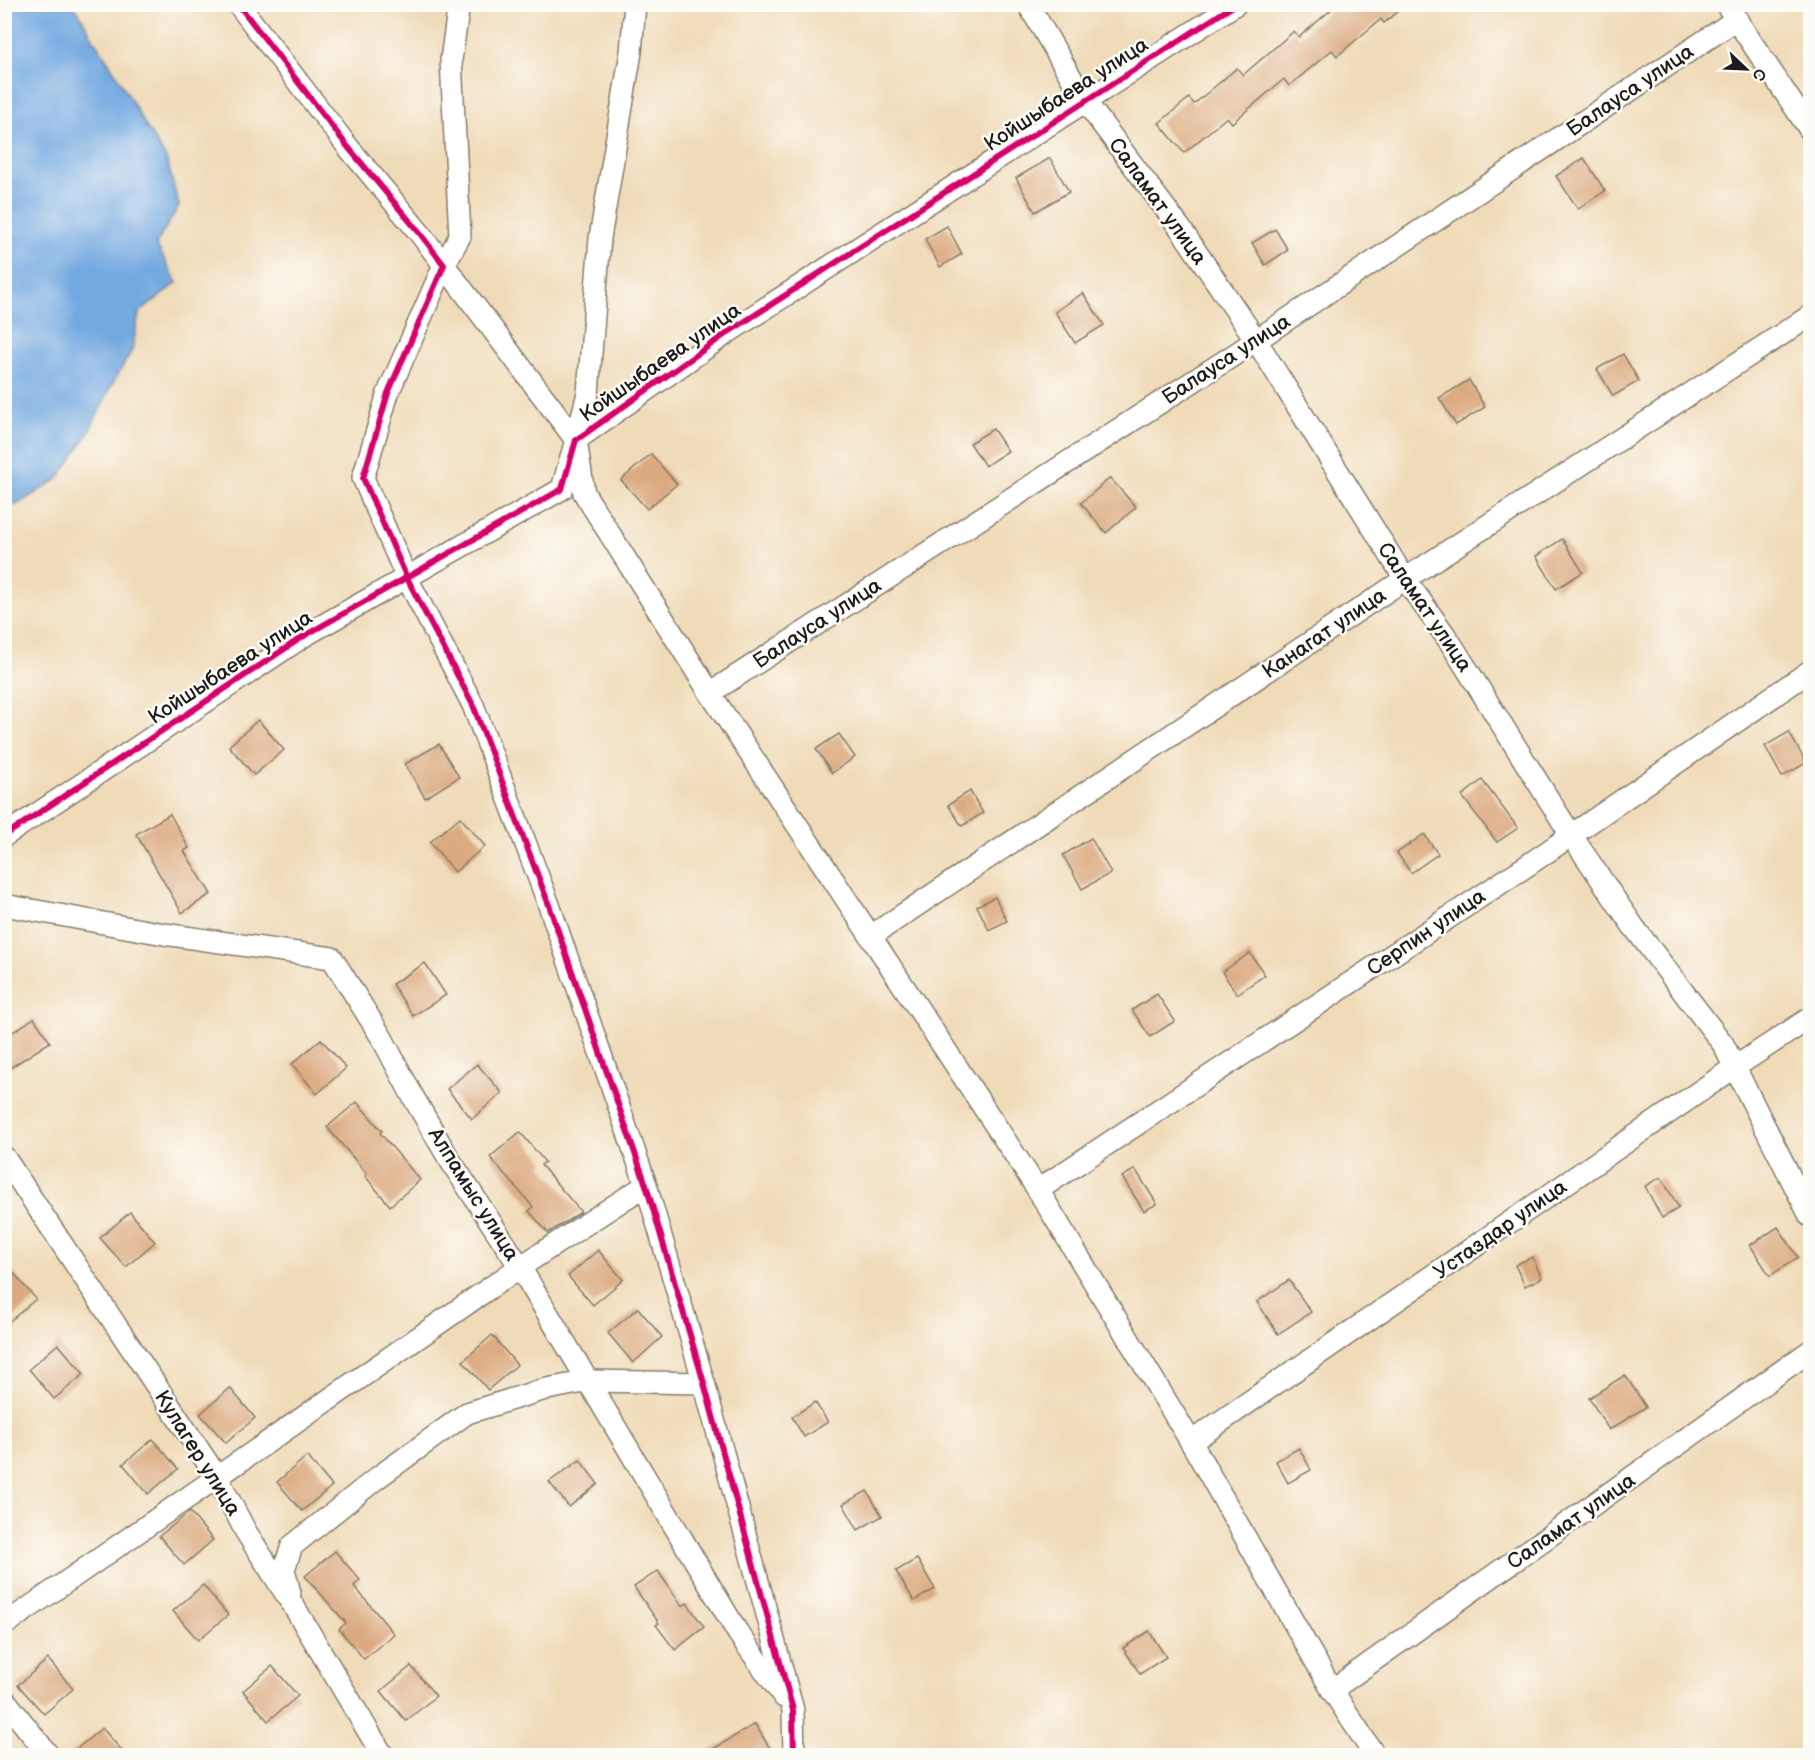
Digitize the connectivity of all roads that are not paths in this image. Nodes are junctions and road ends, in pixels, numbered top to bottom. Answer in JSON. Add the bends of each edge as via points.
{"nodes":[{"id":1,"x":238,"y":4,"type":"edge"},
{"id":2,"x":459,"y":4,"type":"edge"},
{"id":3,"x":635,"y":4,"type":"edge"},
{"id":4,"x":1028,"y":4,"type":"edge"},
{"id":5,"x":1236,"y":4,"type":"edge"},
{"id":6,"x":1731,"y":12,"type":"edge"},
{"id":7,"x":1085,"y":101,"type":"junction"},
{"id":8,"x":1810,"y":130,"type":"edge"},
{"id":9,"x":444,"y":265,"type":"junction"},
{"id":10,"x":1810,"y":316,"type":"edge"},
{"id":11,"x":1256,"y":340,"type":"junction"},
{"id":12,"x":576,"y":440,"type":"junction"},
{"id":13,"x":406,"y":578,"type":"junction"},
{"id":14,"x":1405,"y":579,"type":"junction"},
{"id":15,"x":1810,"y":671,"type":"edge"},
{"id":16,"x":710,"y":693,"type":"junction"},
{"id":17,"x":1571,"y":835,"type":"junction"},
{"id":18,"x":4,"y":836,"type":"edge"},
{"id":19,"x":4,"y":905,"type":"edge"},
{"id":20,"x":871,"y":936,"type":"junction"},
{"id":21,"x":1810,"y":1018,"type":"edge"},
{"id":22,"x":1735,"y":1067,"type":"junction"},
{"id":23,"x":4,"y":1157,"type":"edge"},
{"id":24,"x":646,"y":1185,"type":"junction"},
{"id":25,"x":1038,"y":1190,"type":"junction"},
{"id":26,"x":1810,"y":1216,"type":"edge"},
{"id":27,"x":520,"y":1267,"type":"junction"},
{"id":28,"x":1810,"y":1352,"type":"edge"},
{"id":29,"x":589,"y":1381,"type":"junction"},
{"id":30,"x":704,"y":1383,"type":"junction"},
{"id":31,"x":1191,"y":1442,"type":"junction"},
{"id":32,"x":217,"y":1477,"type":"junction"},
{"id":33,"x":293,"y":1605,"type":"junction"},
{"id":34,"x":4,"y":1625,"type":"edge"},
{"id":35,"x":1332,"y":1690,"type":"junction"},
{"id":36,"x":4,"y":1699,"type":"edge"},
{"id":37,"x":794,"y":1710,"type":"junction"},
{"id":38,"x":49,"y":1755,"type":"edge"},
{"id":39,"x":383,"y":1755,"type":"edge"},
{"id":40,"x":794,"y":1755,"type":"edge"},
{"id":41,"x":1375,"y":1755,"type":"edge"}],
"edges":[{"from":1,"to":9,"type":"street"},
{"from":2,"to":9,"type":"street","via":[[451,60],[460,236]]},
{"from":3,"to":12,"type":"street","via":[[631,52],[600,238],[588,393]]},
{"from":4,"to":7,"type":"street","name":"Саламат улица"},
{"from":5,"to":7,"type":"street","name":"Койшыбаева улица"},
{"from":6,"to":8,"type":"street"},
{"from":6,"to":11,"type":"street","name":"Балауса улица"},
{"from":7,"to":11,"type":"street","name":"Саламат улица","via":[[1180,228]]},
{"from":7,"to":12,"type":"street","name":"Койшыбаева улица","via":[[727,333]]},
{"from":9,"to":12,"type":"street"},
{"from":9,"to":13,"type":"street","via":[[388,393],[363,478]]},
{"from":10,"to":14,"type":"street","name":"Канагат улица"},
{"from":11,"to":14,"type":"street","name":"Саламат улица"},
{"from":11,"to":16,"type":"street","name":"Балауса улица"},
{"from":12,"to":13,"type":"street","name":"Койшыбаева улица","via":[[562,489]]},
{"from":12,"to":16,"type":"street","via":[[584,493]]},
{"from":13,"to":18,"type":"street","name":"Койшыбаева улица","via":[[304,636]]},
{"from":13,"to":24,"type":"street","via":[[473,705],[549,905]]},
{"from":14,"to":17,"type":"street","name":"Саламат улица","via":[[1450,642]]},
{"from":14,"to":20,"type":"street","name":"Канагат улица"},
{"from":15,"to":17,"type":"street","name":"Серпин улица"},
{"from":16,"to":20,"type":"street"},
{"from":17,"to":22,"type":"street","name":"Саламат улица","via":[[1633,926],[1723,1044]]},
{"from":17,"to":25,"type":"street","name":"Серпин улица"},
{"from":19,"to":27,"type":"street","name":"Алпамыс улица","via":[[332,958],[448,1157]]},
{"from":20,"to":25,"type":"street"},
{"from":21,"to":22,"type":"street","name":"Устаздар улица"},
{"from":22,"to":26,"type":"street","name":"Саламат улица"},
{"from":22,"to":31,"type":"street","name":"Устаздар улица"},
{"from":23,"to":32,"type":"street","name":"Кулагер улица"},
{"from":24,"to":27,"type":"street"},
{"from":24,"to":30,"type":"street"},
{"from":25,"to":31,"type":"street"},
{"from":27,"to":29,"type":"street","name":"Алпамыс улица"},
{"from":27,"to":32,"type":"street"},
{"from":28,"to":35,"type":"street","name":"Саламат улица"},
{"from":29,"to":30,"type":"street"},
{"from":29,"to":33,"type":"street","via":[[542,1390],[467,1413],[377,1478],[292,1546],[284,1569]]},
{"from":29,"to":37,"type":"street","name":"Алпамыс улица","via":[[738,1633]]},
{"from":30,"to":37,"type":"street"},
{"from":31,"to":35,"type":"street"},
{"from":32,"to":33,"type":"street","name":"Кулагер улица","via":[[246,1532]]},
{"from":32,"to":34,"type":"street"},
{"from":33,"to":39,"type":"street","name":"Кулагер улица"},
{"from":35,"to":41,"type":"street"},
{"from":36,"to":38,"type":"street"},
{"from":37,"to":40,"type":"street"}]}
